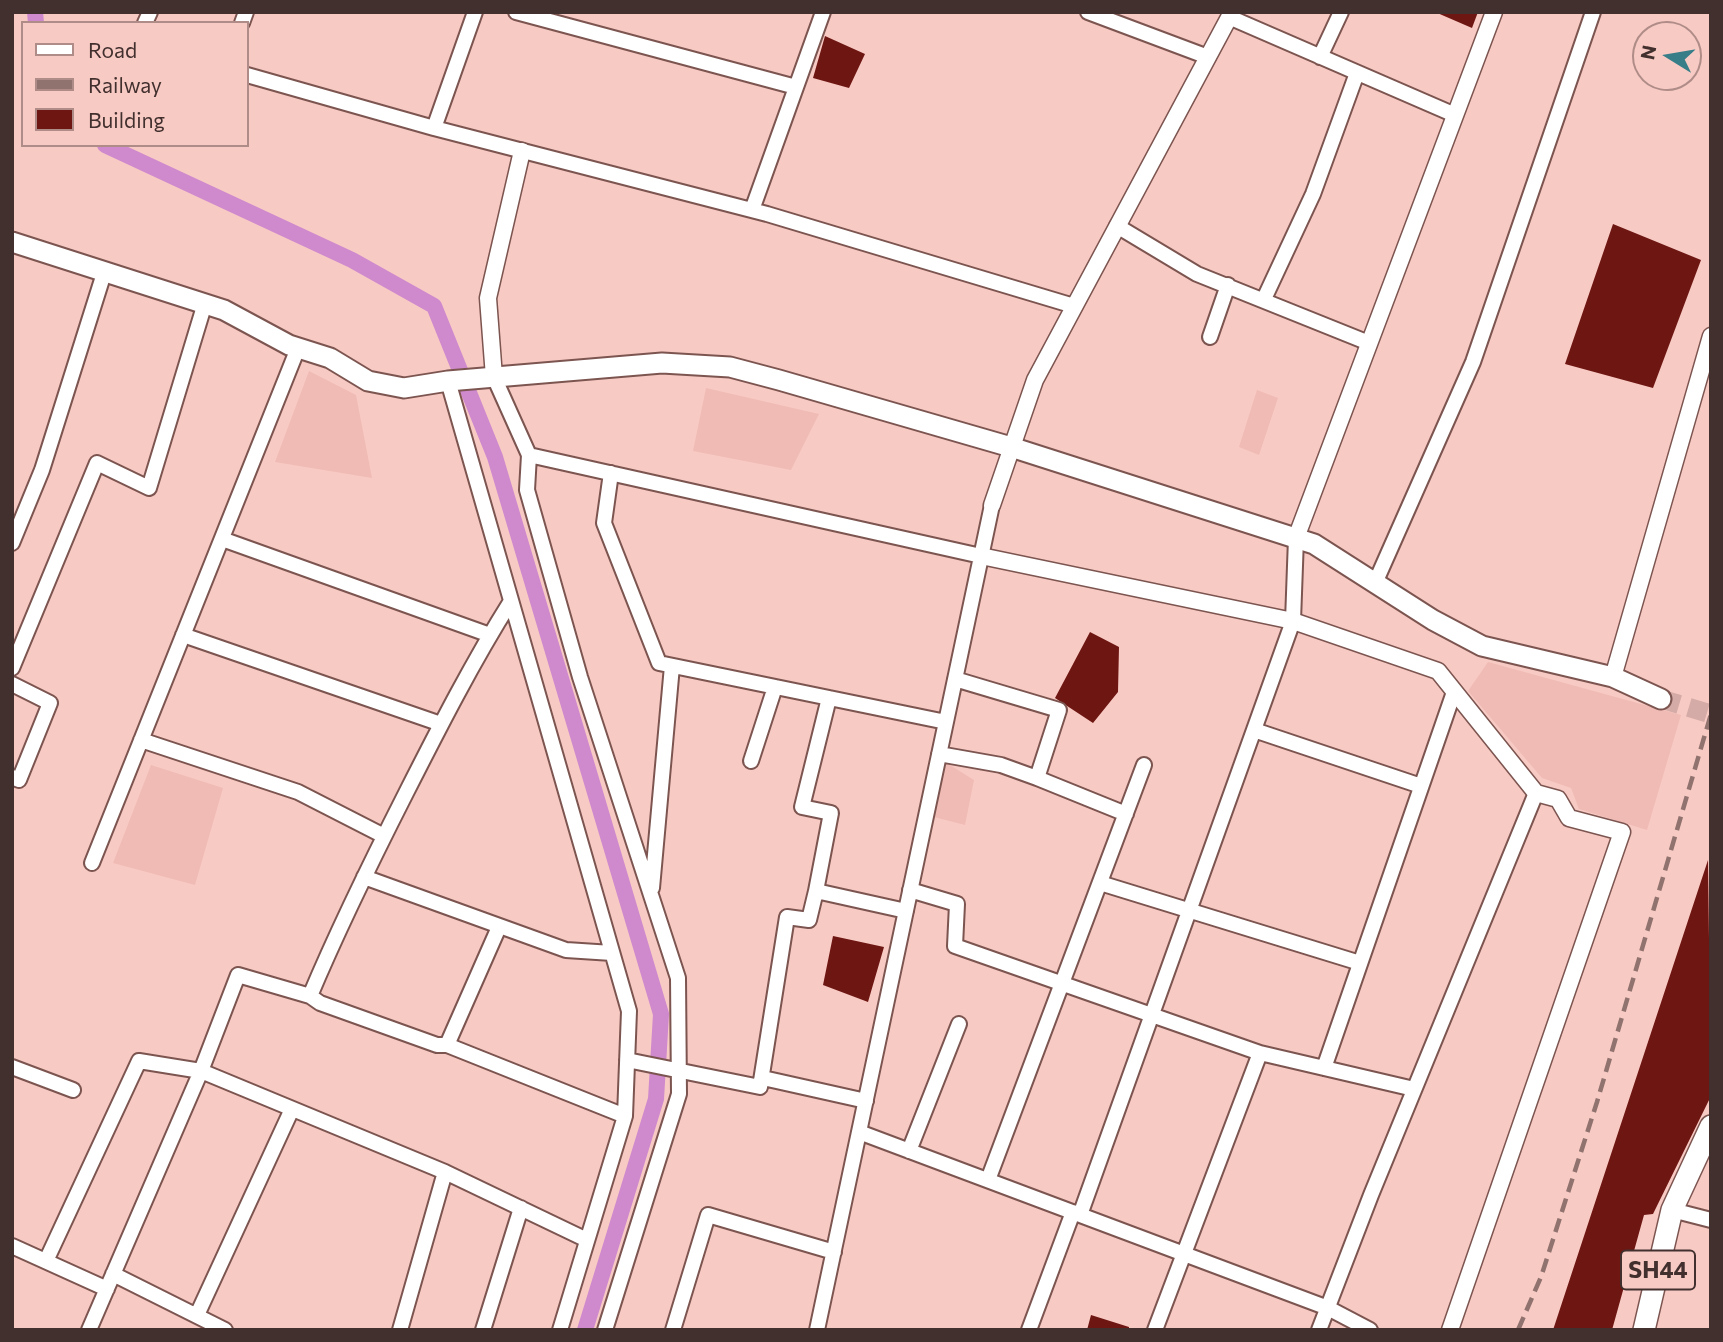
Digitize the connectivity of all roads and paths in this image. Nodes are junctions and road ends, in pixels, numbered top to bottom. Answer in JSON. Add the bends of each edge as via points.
{"nodes":[{"id":1,"x":475,"y":12,"type":"edge"},
{"id":2,"x":516,"y":12,"type":"edge"},
{"id":3,"x":823,"y":12,"type":"edge"},
{"id":4,"x":1088,"y":12,"type":"edge"},
{"id":5,"x":1341,"y":12,"type":"edge"},
{"id":6,"x":1494,"y":12,"type":"edge"},
{"id":7,"x":1593,"y":12,"type":"edge"},
{"id":8,"x":1231,"y":15,"type":"edge"},
{"id":9,"x":1208,"y":57,"type":"junction"},
{"id":10,"x":1320,"y":57,"type":"junction"},
{"id":11,"x":1357,"y":73,"type":"junction"},
{"id":12,"x":248,"y":75,"type":"edge"},
{"id":13,"x":796,"y":87,"type":"junction"},
{"id":14,"x":1455,"y":115,"type":"junction"},
{"id":15,"x":434,"y":128,"type":"junction"},
{"id":16,"x":523,"y":151,"type":"junction"},
{"id":17,"x":752,"y":210,"type":"junction"},
{"id":18,"x":1118,"y":226,"type":"junction"},
{"id":19,"x":12,"y":242,"type":"edge"},
{"id":20,"x":105,"y":270,"type":"junction"},
{"id":21,"x":1228,"y":285,"type":"junction"},
{"id":22,"x":1264,"y":299,"type":"junction"},
{"id":23,"x":205,"y":303,"type":"junction"},
{"id":24,"x":1074,"y":306,"type":"junction"},
{"id":25,"x":1711,"y":336,"type":"edge"},
{"id":26,"x":1210,"y":337,"type":"dead end"},
{"id":27,"x":1369,"y":343,"type":"junction"},
{"id":28,"x":299,"y":348,"type":"junction"},
{"id":29,"x":494,"y":377,"type":"junction"},
{"id":30,"x":448,"y":381,"type":"junction"},
{"id":31,"x":1011,"y":447,"type":"junction"},
{"id":32,"x":529,"y":455,"type":"junction"},
{"id":33,"x":611,"y":473,"type":"junction"},
{"id":34,"x":992,"y":505,"type":"joint"},
{"id":35,"x":1296,"y":538,"type":"junction"},
{"id":36,"x":222,"y":539,"type":"junction"},
{"id":37,"x":12,"y":544,"type":"edge"},
{"id":38,"x":981,"y":556,"type":"junction"},
{"id":39,"x":1376,"y":581,"type":"junction"},
{"id":40,"x":511,"y":601,"type":"junction"},
{"id":41,"x":1293,"y":621,"type":"junction"},
{"id":42,"x":183,"y":635,"type":"junction"},
{"id":43,"x":490,"y":635,"type":"junction"},
{"id":44,"x":672,"y":666,"type":"junction"},
{"id":45,"x":12,"y":668,"type":"edge"},
{"id":46,"x":1613,"y":677,"type":"junction"},
{"id":47,"x":955,"y":679,"type":"junction"},
{"id":48,"x":12,"y":684,"type":"edge"},
{"id":49,"x":775,"y":687,"type":"junction"},
{"id":50,"x":1454,"y":692,"type":"junction"},
{"id":51,"x":829,"y":698,"type":"junction"},
{"id":52,"x":1661,"y":699,"type":"tunnel mouth"},
{"id":53,"x":946,"y":722,"type":"junction"},
{"id":54,"x":441,"y":724,"type":"junction"},
{"id":55,"x":1254,"y":730,"type":"junction"},
{"id":56,"x":141,"y":740,"type":"junction"},
{"id":57,"x":939,"y":754,"type":"junction"},
{"id":58,"x":751,"y":761,"type":"dead end"},
{"id":59,"x":1144,"y":765,"type":"dead end"},
{"id":60,"x":12,"y":777,"type":"edge"},
{"id":61,"x":1037,"y":778,"type":"junction"},
{"id":62,"x":1422,"y":786,"type":"junction"},
{"id":63,"x":1536,"y":793,"type":"junction"},
{"id":64,"x":1126,"y":814,"type":"junction"},
{"id":65,"x":384,"y":836,"type":"junction"},
{"id":66,"x":92,"y":863,"type":"dead end"},
{"id":67,"x":364,"y":877,"type":"junction"},
{"id":68,"x":1100,"y":883,"type":"junction"},
{"id":69,"x":910,"y":890,"type":"junction"},
{"id":70,"x":816,"y":891,"type":"junction"},
{"id":71,"x":651,"y":896,"type":"junction"},
{"id":72,"x":906,"y":911,"type":"junction"},
{"id":73,"x":1189,"y":911,"type":"junction"},
{"id":74,"x":499,"y":927,"type":"junction"},
{"id":75,"x":612,"y":953,"type":"junction"},
{"id":76,"x":1360,"y":963,"type":"junction"},
{"id":77,"x":1063,"y":982,"type":"junction"},
{"id":78,"x":310,"y":996,"type":"junction"},
{"id":79,"x":1153,"y":1013,"type":"junction"},
{"id":80,"x":959,"y":1024,"type":"dead end"},
{"id":81,"x":447,"y":1045,"type":"junction"},
{"id":82,"x":1260,"y":1053,"type":"junction"},
{"id":83,"x":627,"y":1060,"type":"junction"},
{"id":84,"x":12,"y":1068,"type":"edge"},
{"id":85,"x":679,"y":1068,"type":"junction"},
{"id":86,"x":1324,"y":1068,"type":"junction"},
{"id":87,"x":201,"y":1071,"type":"junction"},
{"id":88,"x":763,"y":1078,"type":"junction"},
{"id":89,"x":1414,"y":1088,"type":"junction"},
{"id":90,"x":73,"y":1090,"type":"dead end"},
{"id":91,"x":866,"y":1101,"type":"junction"},
{"id":92,"x":292,"y":1108,"type":"junction"},
{"id":93,"x":625,"y":1116,"type":"junction"},
{"id":94,"x":1711,"y":1126,"type":"edge"},
{"id":95,"x":859,"y":1132,"type":"junction"},
{"id":96,"x":909,"y":1151,"type":"junction"},
{"id":97,"x":445,"y":1172,"type":"junction"},
{"id":98,"x":988,"y":1181,"type":"junction"},
{"id":99,"x":521,"y":1208,"type":"junction"},
{"id":100,"x":1672,"y":1210,"type":"junction"},
{"id":101,"x":1077,"y":1214,"type":"junction"},
{"id":102,"x":1711,"y":1220,"type":"edge"},
{"id":103,"x":587,"y":1240,"type":"junction"},
{"id":104,"x":12,"y":1245,"type":"edge"},
{"id":105,"x":834,"y":1252,"type":"junction"},
{"id":106,"x":1183,"y":1254,"type":"junction"},
{"id":107,"x":46,"y":1261,"type":"junction"},
{"id":108,"x":113,"y":1274,"type":"junction"},
{"id":109,"x":107,"y":1289,"type":"junction"},
{"id":110,"x":1328,"y":1308,"type":"junction"},
{"id":111,"x":197,"y":1315,"type":"junction"},
{"id":112,"x":89,"y":1330,"type":"edge"},
{"id":113,"x":226,"y":1330,"type":"edge"},
{"id":114,"x":400,"y":1330,"type":"edge"},
{"id":115,"x":483,"y":1330,"type":"edge"},
{"id":116,"x":560,"y":1330,"type":"edge"},
{"id":117,"x":606,"y":1330,"type":"edge"},
{"id":118,"x":673,"y":1330,"type":"edge"},
{"id":119,"x":817,"y":1330,"type":"edge"},
{"id":120,"x":1029,"y":1330,"type":"edge"},
{"id":121,"x":1155,"y":1330,"type":"edge"},
{"id":122,"x":1319,"y":1330,"type":"edge"},
{"id":123,"x":1370,"y":1330,"type":"edge"},
{"id":124,"x":1450,"y":1330,"type":"edge"},
{"id":125,"x":1644,"y":1330,"type":"edge"}],
"edges":[{"from":1,"to":15,"type":"street"},
{"from":2,"to":13,"type":"street"},
{"from":3,"to":13,"type":"street"},
{"from":4,"to":9,"type":"street"},
{"from":5,"to":10,"type":"street"},
{"from":6,"to":14,"type":"street"},
{"from":7,"to":39,"type":"street","via":[[1473,362]]},
{"from":8,"to":9,"type":"street"},
{"from":8,"to":10,"type":"street"},
{"from":9,"to":18,"type":"street"},
{"from":10,"to":11,"type":"street"},
{"from":11,"to":14,"type":"street"},
{"from":11,"to":22,"type":"street","via":[[1313,194]]},
{"from":12,"to":15,"type":"street"},
{"from":13,"to":17,"type":"street"},
{"from":14,"to":27,"type":"street"},
{"from":15,"to":16,"type":"street"},
{"from":16,"to":17,"type":"street"},
{"from":16,"to":29,"type":"street","via":[[488,298]]},
{"from":17,"to":24,"type":"street"},
{"from":18,"to":21,"type":"street","via":[[1198,274]]},
{"from":18,"to":24,"type":"street"},
{"from":19,"to":20,"type":"main road"},
{"from":20,"to":23,"type":"main road"},
{"from":20,"to":37,"type":"street","via":[[42,470]]},
{"from":21,"to":22,"type":"street"},
{"from":21,"to":26,"type":"street"},
{"from":22,"to":27,"type":"street"},
{"from":23,"to":28,"type":"main road"},
{"from":23,"to":45,"type":"street","via":[[149,488],[97,463]]},
{"from":24,"to":31,"type":"street","via":[[1035,380]]},
{"from":25,"to":46,"type":"street"},
{"from":27,"to":35,"type":"street"},
{"from":28,"to":30,"type":"main road","via":[[330,358],[368,381],[404,388]]},
{"from":28,"to":36,"type":"street"},
{"from":29,"to":30,"type":"main road"},
{"from":29,"to":31,"type":"main road","via":[[662,363],[730,367]]},
{"from":29,"to":32,"type":"street"},
{"from":30,"to":40,"type":"street"},
{"from":31,"to":34,"type":"street"},
{"from":31,"to":35,"type":"main road"},
{"from":32,"to":33,"type":"street"},
{"from":32,"to":71,"type":"street","via":[[527,490],[580,677]]},
{"from":33,"to":38,"type":"street"},
{"from":33,"to":44,"type":"street","via":[[604,523],[659,663]]},
{"from":34,"to":38,"type":"street"},
{"from":35,"to":39,"type":"main road"},
{"from":35,"to":41,"type":"street"},
{"from":36,"to":42,"type":"street"},
{"from":36,"to":43,"type":"street"},
{"from":38,"to":41,"type":"street"},
{"from":38,"to":47,"type":"street"},
{"from":39,"to":46,"type":"main road","via":[[1482,646]]},
{"from":40,"to":43,"type":"street"},
{"from":40,"to":75,"type":"street"},
{"from":41,"to":50,"type":"street","via":[[1438,671]]},
{"from":41,"to":55,"type":"street"},
{"from":42,"to":54,"type":"street"},
{"from":42,"to":56,"type":"street"},
{"from":43,"to":54,"type":"street"},
{"from":44,"to":49,"type":"street"},
{"from":44,"to":71,"type":"street"},
{"from":46,"to":52,"type":"main road"},
{"from":47,"to":53,"type":"street"},
{"from":47,"to":61,"type":"street","via":[[1059,710]]},
{"from":48,"to":60,"type":"street","via":[[50,703],[19,780]]},
{"from":49,"to":51,"type":"street"},
{"from":49,"to":58,"type":"street"},
{"from":50,"to":62,"type":"street"},
{"from":50,"to":63,"type":"street"},
{"from":51,"to":53,"type":"street"},
{"from":51,"to":70,"type":"street","via":[[802,807],[831,813]]},
{"from":53,"to":57,"type":"street"},
{"from":54,"to":65,"type":"street"},
{"from":55,"to":62,"type":"street"},
{"from":55,"to":73,"type":"street"},
{"from":56,"to":65,"type":"street","via":[[299,792]]},
{"from":56,"to":66,"type":"street"},
{"from":57,"to":61,"type":"street","via":[[1001,765]]},
{"from":57,"to":69,"type":"street"},
{"from":59,"to":64,"type":"street"},
{"from":61,"to":64,"type":"street"},
{"from":62,"to":76,"type":"street"},
{"from":63,"to":89,"type":"street"},
{"from":63,"to":124,"type":"street","via":[[1558,799],[1569,818],[1622,832]]},
{"from":64,"to":68,"type":"street"},
{"from":65,"to":67,"type":"street"},
{"from":67,"to":74,"type":"street"},
{"from":67,"to":78,"type":"street"},
{"from":68,"to":73,"type":"street"},
{"from":68,"to":77,"type":"street"},
{"from":69,"to":72,"type":"street"},
{"from":69,"to":77,"type":"street","via":[[957,904],[955,946]]},
{"from":70,"to":72,"type":"street"},
{"from":70,"to":88,"type":"street","via":[[809,920],[787,917]]},
{"from":71,"to":85,"type":"street","via":[[678,978]]},
{"from":72,"to":91,"type":"street"},
{"from":73,"to":76,"type":"street"},
{"from":73,"to":79,"type":"street"},
{"from":74,"to":75,"type":"street","via":[[566,950]]},
{"from":74,"to":81,"type":"street"},
{"from":75,"to":83,"type":"street","via":[[629,1011]]},
{"from":76,"to":86,"type":"street"},
{"from":77,"to":79,"type":"street"},
{"from":77,"to":98,"type":"street"},
{"from":78,"to":81,"type":"street"},
{"from":78,"to":87,"type":"street","via":[[238,975]]},
{"from":79,"to":82,"type":"street"},
{"from":79,"to":101,"type":"street"},
{"from":80,"to":96,"type":"street"},
{"from":81,"to":93,"type":"street"},
{"from":82,"to":86,"type":"street"},
{"from":82,"to":106,"type":"street"},
{"from":83,"to":85,"type":"street"},
{"from":83,"to":93,"type":"street"},
{"from":84,"to":90,"type":"street"},
{"from":85,"to":88,"type":"street","via":[[760,1087]]},
{"from":85,"to":117,"type":"street","via":[[679,1094]]},
{"from":86,"to":89,"type":"street"},
{"from":87,"to":92,"type":"street"},
{"from":87,"to":107,"type":"street","via":[[139,1061]]},
{"from":87,"to":108,"type":"street"},
{"from":88,"to":91,"type":"street"},
{"from":89,"to":110,"type":"street"},
{"from":91,"to":95,"type":"street"},
{"from":92,"to":97,"type":"street"},
{"from":92,"to":111,"type":"street"},
{"from":93,"to":103,"type":"street"},
{"from":94,"to":100,"type":"main road","number":"SH44"},
{"from":95,"to":96,"type":"street"},
{"from":95,"to":105,"type":"street"},
{"from":96,"to":98,"type":"street"},
{"from":97,"to":99,"type":"street"},
{"from":97,"to":114,"type":"street"},
{"from":98,"to":101,"type":"street"},
{"from":99,"to":103,"type":"street"},
{"from":99,"to":115,"type":"street"},
{"from":100,"to":102,"type":"street"},
{"from":100,"to":125,"type":"main road","number":"SH44"},
{"from":101,"to":106,"type":"street"},
{"from":101,"to":120,"type":"street"},
{"from":103,"to":116,"type":"street"},
{"from":104,"to":107,"type":"street"},
{"from":105,"to":118,"type":"street","via":[[708,1215]]},
{"from":105,"to":119,"type":"street"},
{"from":106,"to":110,"type":"street"},
{"from":106,"to":121,"type":"street"},
{"from":107,"to":109,"type":"street"},
{"from":108,"to":109,"type":"street"},
{"from":108,"to":111,"type":"street"},
{"from":109,"to":112,"type":"street"},
{"from":110,"to":122,"type":"street"},
{"from":110,"to":123,"type":"street"},
{"from":111,"to":113,"type":"street"}]}
